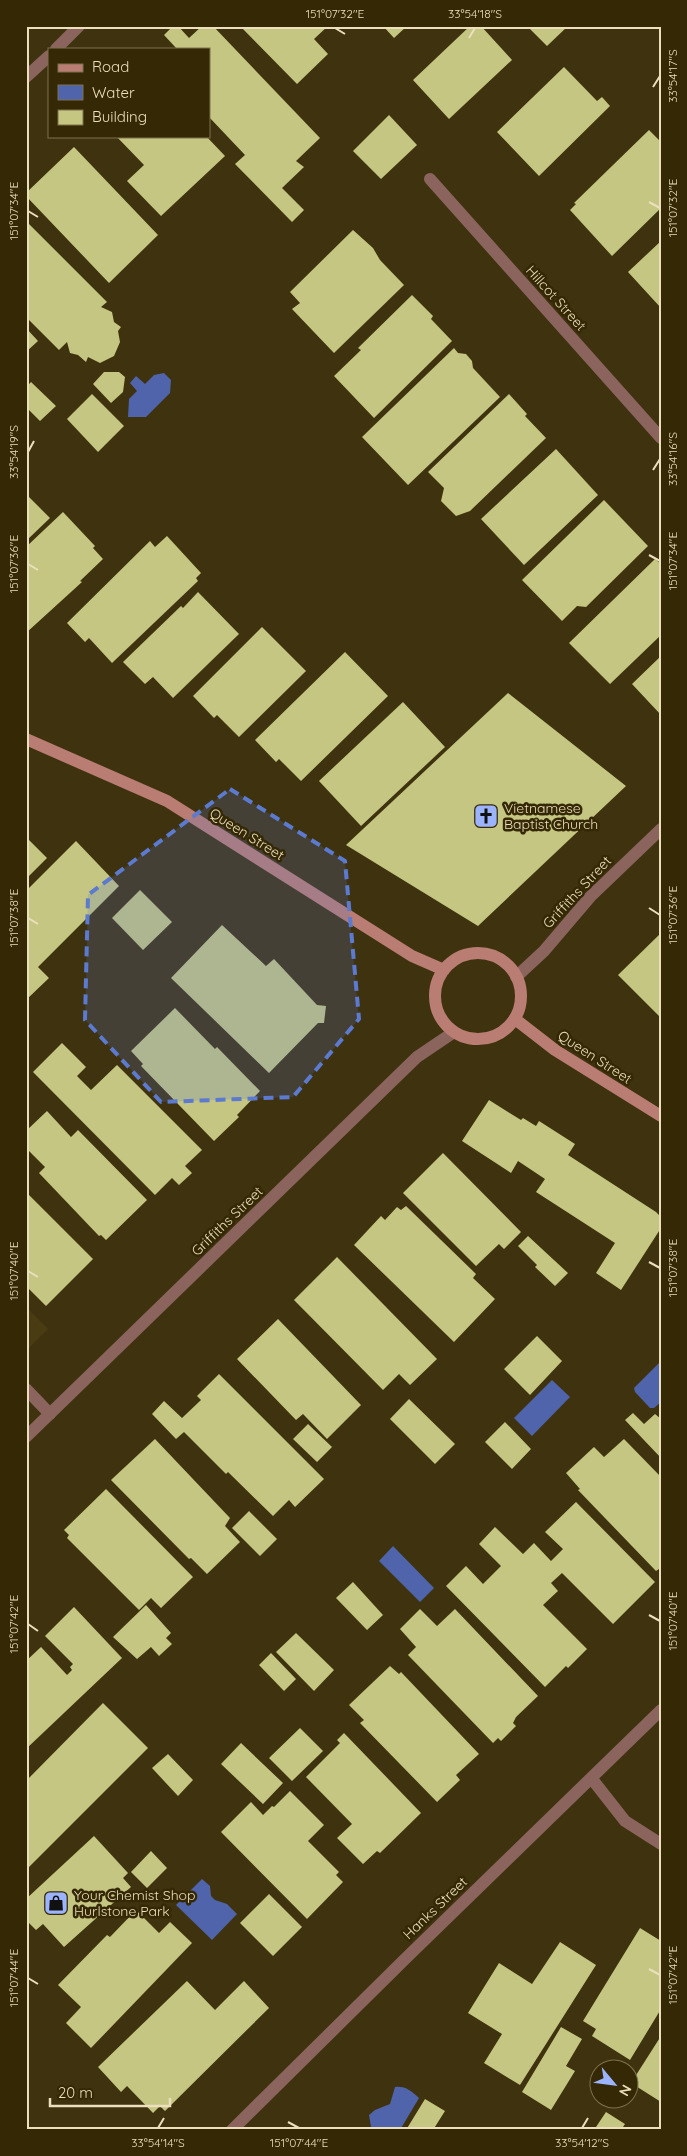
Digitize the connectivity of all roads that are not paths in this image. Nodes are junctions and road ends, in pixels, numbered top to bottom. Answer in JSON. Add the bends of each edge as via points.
{"nodes":[{"id":1,"x":80,"y":26,"type":"edge"},
{"id":2,"x":57,"y":48,"type":"edge"},
{"id":3,"x":48,"y":57,"type":"edge"},
{"id":4,"x":26,"y":77,"type":"edge"},
{"id":5,"x":430,"y":178,"type":"dead end"},
{"id":6,"x":661,"y":438,"type":"edge"},
{"id":7,"x":26,"y":739,"type":"edge"},
{"id":8,"x":661,"y":828,"type":"edge"},
{"id":9,"x":444,"y":970,"type":"junction"},
{"id":10,"x":516,"y":976,"type":"junction"},
{"id":11,"x":515,"y":1019,"type":"junction"},
{"id":12,"x":454,"y":1032,"type":"junction"},
{"id":13,"x":661,"y":1116,"type":"edge"},
{"id":14,"x":26,"y":1389,"type":"edge"},
{"id":15,"x":50,"y":1414,"type":"junction"},
{"id":16,"x":26,"y":1437,"type":"edge"},
{"id":17,"x":661,"y":1710,"type":"edge"},
{"id":18,"x":592,"y":1779,"type":"junction"},
{"id":19,"x":661,"y":1844,"type":"edge"},
{"id":20,"x":232,"y":2130,"type":"edge"}],
"edges":[{"from":1,"to":2,"type":"street"},
{"from":3,"to":4,"type":"street"},
{"from":5,"to":6,"type":"street","name":"Hillcot Street"},
{"from":7,"to":9,"type":"street","name":"Queen Street","via":[[167,801],[412,956]]},
{"from":8,"to":10,"type":"street","name":"Griffiths Street","via":[[590,897],[544,951]]},
{"from":9,"to":10,"type":"street","via":[[468,954],[482,953],[496,957]]},
{"from":9,"to":12,"type":"street","via":[[435,996],[437,1010],[443,1023]]},
{"from":10,"to":11,"type":"street","via":[[521,990]]},
{"from":11,"to":12,"type":"street","via":[[503,1032],[487,1039],[470,1039]]},
{"from":11,"to":13,"type":"street","name":"Queen Street","via":[[555,1050]]},
{"from":12,"to":15,"type":"street","name":"Griffiths Street","via":[[417,1057]]},
{"from":14,"to":15,"type":"street"},
{"from":15,"to":16,"type":"street","name":"Griffiths Street"},
{"from":17,"to":18,"type":"street","name":"Hanks Street"},
{"from":18,"to":19,"type":"street","via":[[625,1821]]},
{"from":18,"to":20,"type":"street","name":"Hanks Street"}]}
